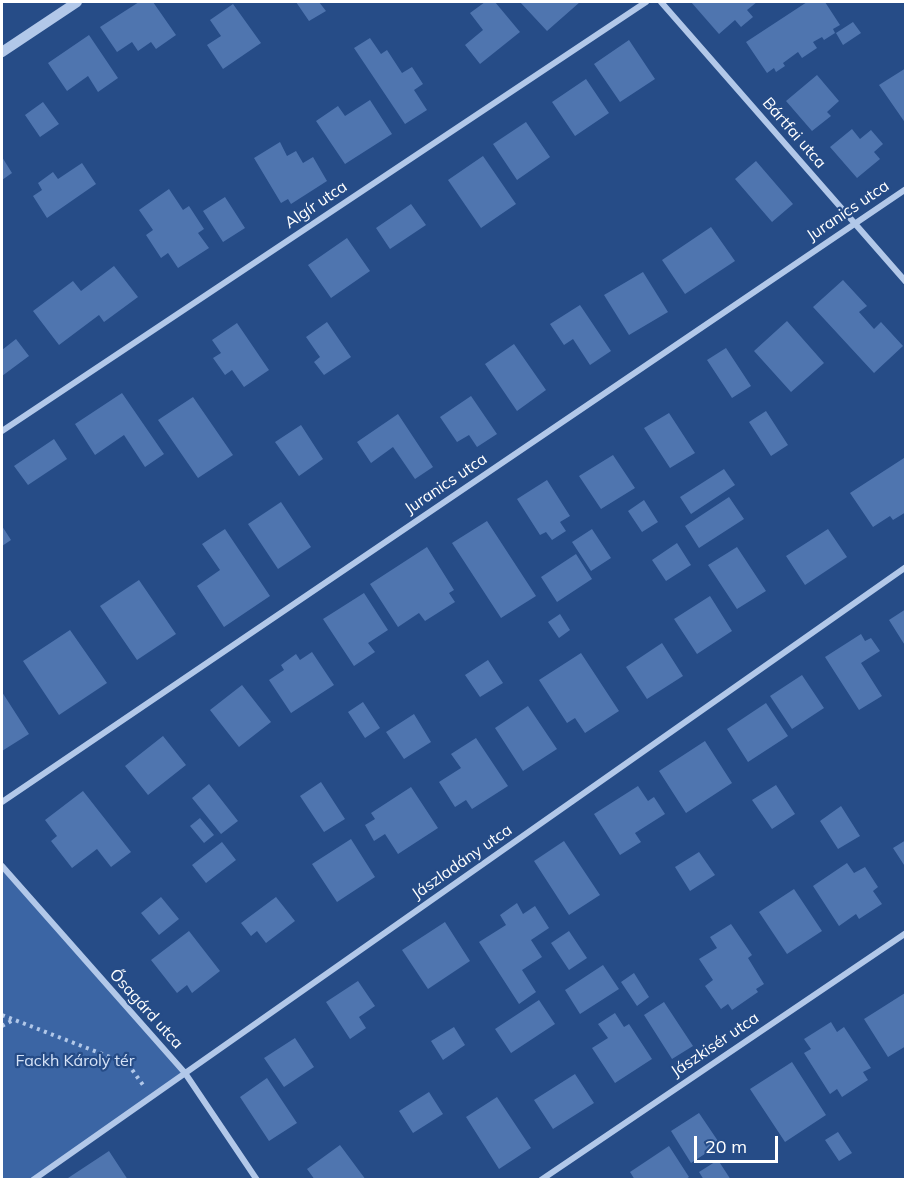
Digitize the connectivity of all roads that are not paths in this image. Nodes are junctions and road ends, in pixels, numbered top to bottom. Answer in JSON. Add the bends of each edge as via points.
{"nodes":[{"id":1,"x":77,"y":2,"type":"edge"},
{"id":2,"x":646,"y":2,"type":"edge"},
{"id":3,"x":661,"y":2,"type":"edge"},
{"id":4,"x":2,"y":52,"type":"edge"},
{"id":5,"x":906,"y":189,"type":"edge"},
{"id":6,"x":854,"y":224,"type":"junction"},
{"id":7,"x":906,"y":282,"type":"edge"},
{"id":8,"x":2,"y":431,"type":"edge"},
{"id":9,"x":906,"y":567,"type":"edge"},
{"id":10,"x":2,"y":802,"type":"edge"},
{"id":11,"x":2,"y":866,"type":"edge"},
{"id":12,"x":906,"y":933,"type":"edge"},
{"id":13,"x":185,"y":1073,"type":"junction"},
{"id":14,"x":33,"y":1179,"type":"edge"},
{"id":15,"x":257,"y":1179,"type":"edge"},
{"id":16,"x":541,"y":1179,"type":"edge"}],
"edges":[{"from":1,"to":4,"type":"street"},
{"from":2,"to":8,"type":"street","name":"Algír utca"},
{"from":3,"to":6,"type":"street","name":"Bártfai utca"},
{"from":5,"to":6,"type":"street","name":"Juranics utca"},
{"from":6,"to":7,"type":"street","name":"Bártfai utca"},
{"from":6,"to":10,"type":"street","name":"Juranics utca"},
{"from":9,"to":13,"type":"street","name":"Jászladány utca"},
{"from":11,"to":13,"type":"street","name":"Ősagárd utca"},
{"from":12,"to":16,"type":"street","name":"Jászkisér utca"},
{"from":13,"to":14,"type":"street","name":"Jászladány utca"},
{"from":13,"to":15,"type":"street","name":"Ősagárd utca"}]}
